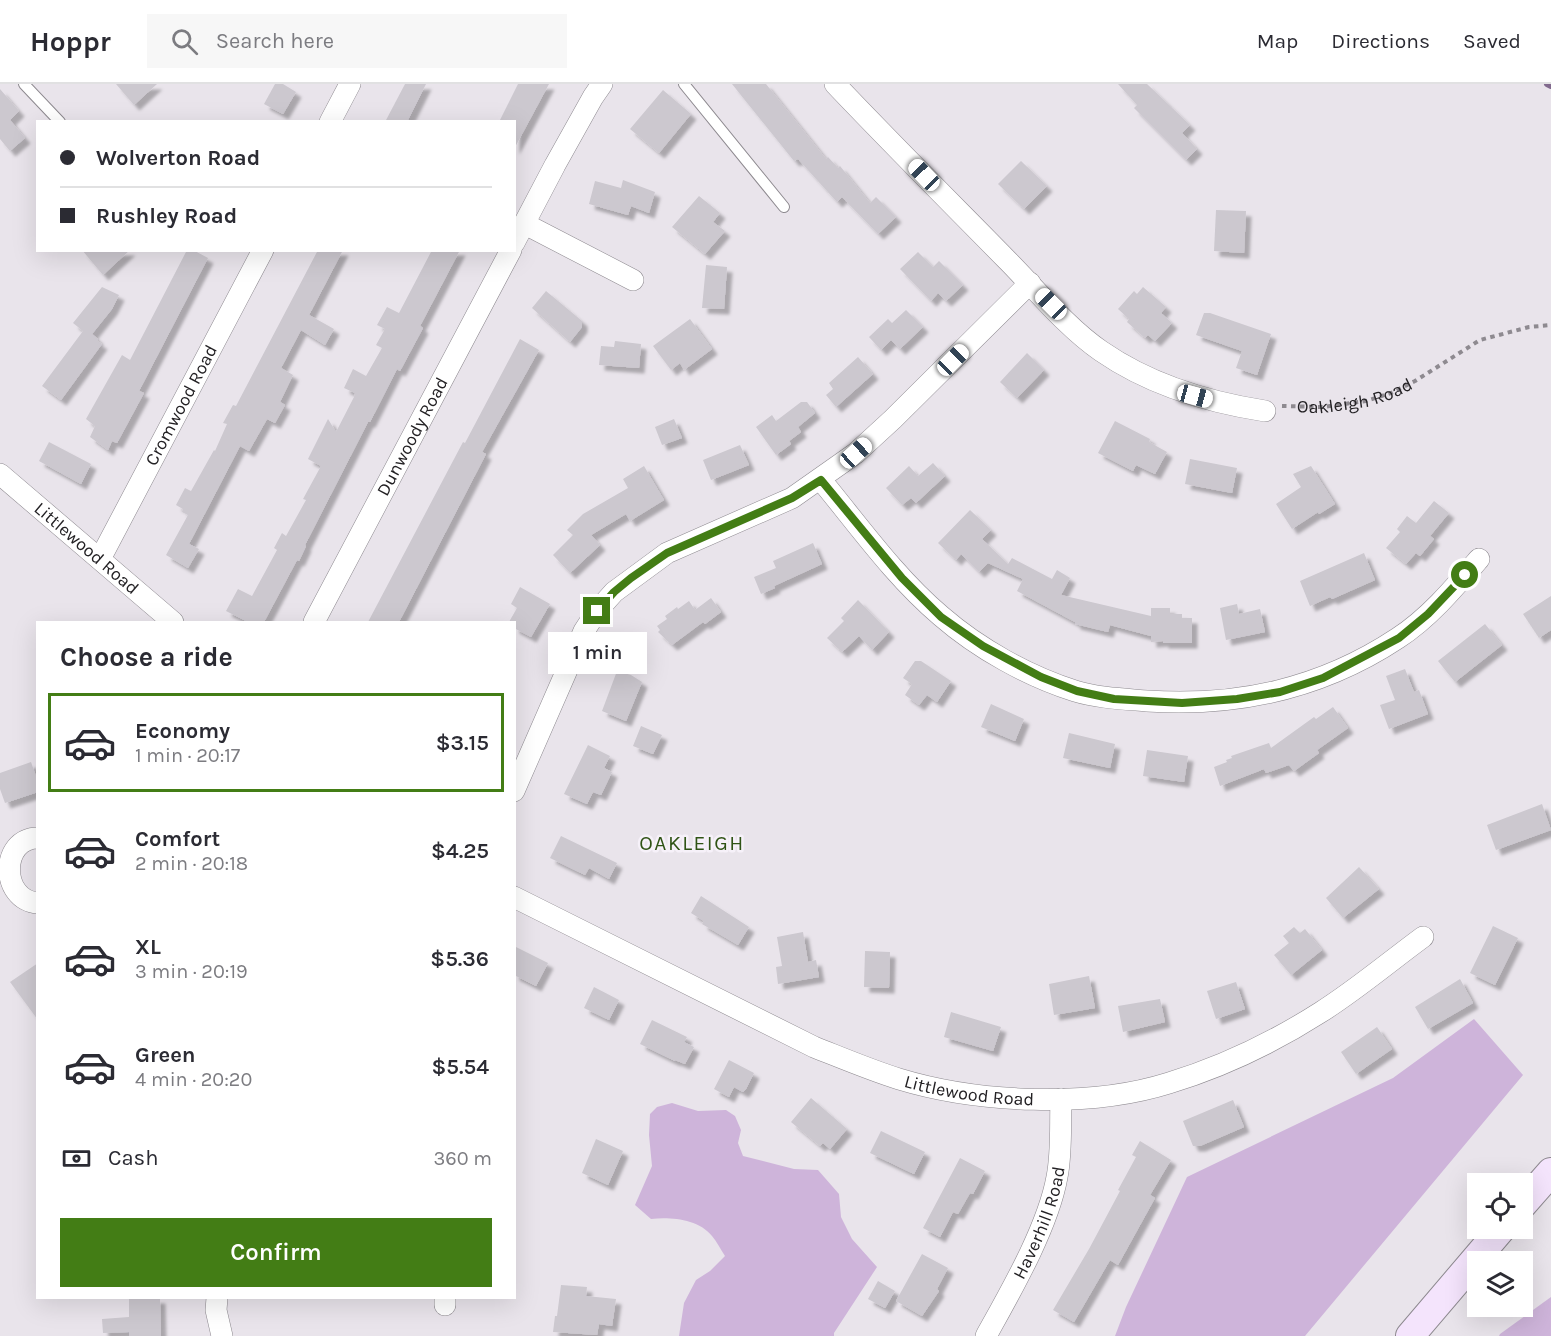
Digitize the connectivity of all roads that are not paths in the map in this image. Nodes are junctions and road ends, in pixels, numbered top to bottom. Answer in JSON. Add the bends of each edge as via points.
{"nodes":[{"id":1,"x":24,"y":84,"type":"edge"},
{"id":2,"x":350,"y":84,"type":"edge"},
{"id":3,"x":602,"y":84,"type":"edge"},
{"id":4,"x":684,"y":84,"type":"edge"},
{"id":5,"x":835,"y":84,"type":"edge"},
{"id":6,"x":58,"y":120,"type":"edge"},
{"id":7,"x":331,"y":120,"type":"edge"},
{"id":8,"x":784,"y":207,"type":"dead end"},
{"id":9,"x":525,"y":224,"type":"junction"},
{"id":10,"x":516,"y":240,"type":"edge"},
{"id":11,"x":259,"y":252,"type":"edge"},
{"id":12,"x":510,"y":252,"type":"edge"},
{"id":13,"x":633,"y":280,"type":"dead end"},
{"id":14,"x":1030,"y":283,"type":"junction"},
{"id":15,"x":1265,"y":411,"type":"road end"},
{"id":16,"x":0,"y":474,"type":"edge"},
{"id":17,"x":821,"y":480,"type":"junction"},
{"id":18,"x":100,"y":559,"type":"junction"},
{"id":19,"x":1479,"y":559,"type":"dead end"},
{"id":20,"x":172,"y":621,"type":"edge"},
{"id":21,"x":315,"y":621,"type":"edge"},
{"id":22,"x":516,"y":786,"type":"edge"},
{"id":23,"x":36,"y":838,"type":"edge"},
{"id":24,"x":516,"y":898,"type":"edge"},
{"id":25,"x":36,"y":903,"type":"edge"},
{"id":26,"x":1423,"y":937,"type":"dead end"},
{"id":27,"x":1061,"y":1099,"type":"junction"},
{"id":28,"x":1551,"y":1172,"type":"edge"},
{"id":29,"x":1533,"y":1192,"type":"edge"},
{"id":30,"x":1494,"y":1239,"type":"edge"},
{"id":31,"x":217,"y":1299,"type":"edge"},
{"id":32,"x":222,"y":1336,"type":"edge"},
{"id":33,"x":986,"y":1336,"type":"edge"},
{"id":34,"x":1410,"y":1336,"type":"edge"}],
"edges":[{"from":1,"to":6,"type":"lane"},
{"from":2,"to":7,"type":"street"},
{"from":3,"to":9,"type":"street"},
{"from":4,"to":8,"type":"lane"},
{"from":5,"to":14,"type":"street"},
{"from":9,"to":10,"type":"street"},
{"from":9,"to":13,"type":"street"},
{"from":11,"to":18,"type":"street","name":"Cromwood Road"},
{"from":12,"to":21,"type":"street","name":"Dunwoody Road"},
{"from":14,"to":15,"type":"street","via":[[1081,335],[1137,372],[1181,392]]},
{"from":14,"to":17,"type":"street","via":[[893,419]]},
{"from":16,"to":18,"type":"street","name":"Littlewood Road"},
{"from":17,"to":19,"type":"street","via":[[902,578],[941,617],[983,646],[1041,677],[1077,691],[1114,699],[1182,703],[1237,699],[1280,692],[1323,678],[1399,638],[1428,614]]},
{"from":17,"to":22,"type":"street","via":[[792,498],[667,553],[614,592],[584,631]]},
{"from":18,"to":20,"type":"street","name":"Littlewood Road"},
{"from":23,"to":25,"type":"street","via":[[15,844],[3,861],[2,872],[9,891],[17,898]]},
{"from":24,"to":27,"type":"street","name":"Littlewood Road","via":[[814,1047],[859,1065],[900,1080],[948,1090],[1017,1099]]},
{"from":26,"to":27,"type":"street","name":"Littlewood Road","via":[[1322,1012],[1224,1062],[1145,1089]]},
{"from":27,"to":33,"type":"street","name":"Haverhill Road","via":[[1057,1177],[1051,1199],[1038,1234]]},
{"from":28,"to":29,"type":"main road"},
{"from":30,"to":34,"type":"main road"},
{"from":31,"to":32,"type":"street"}]}
